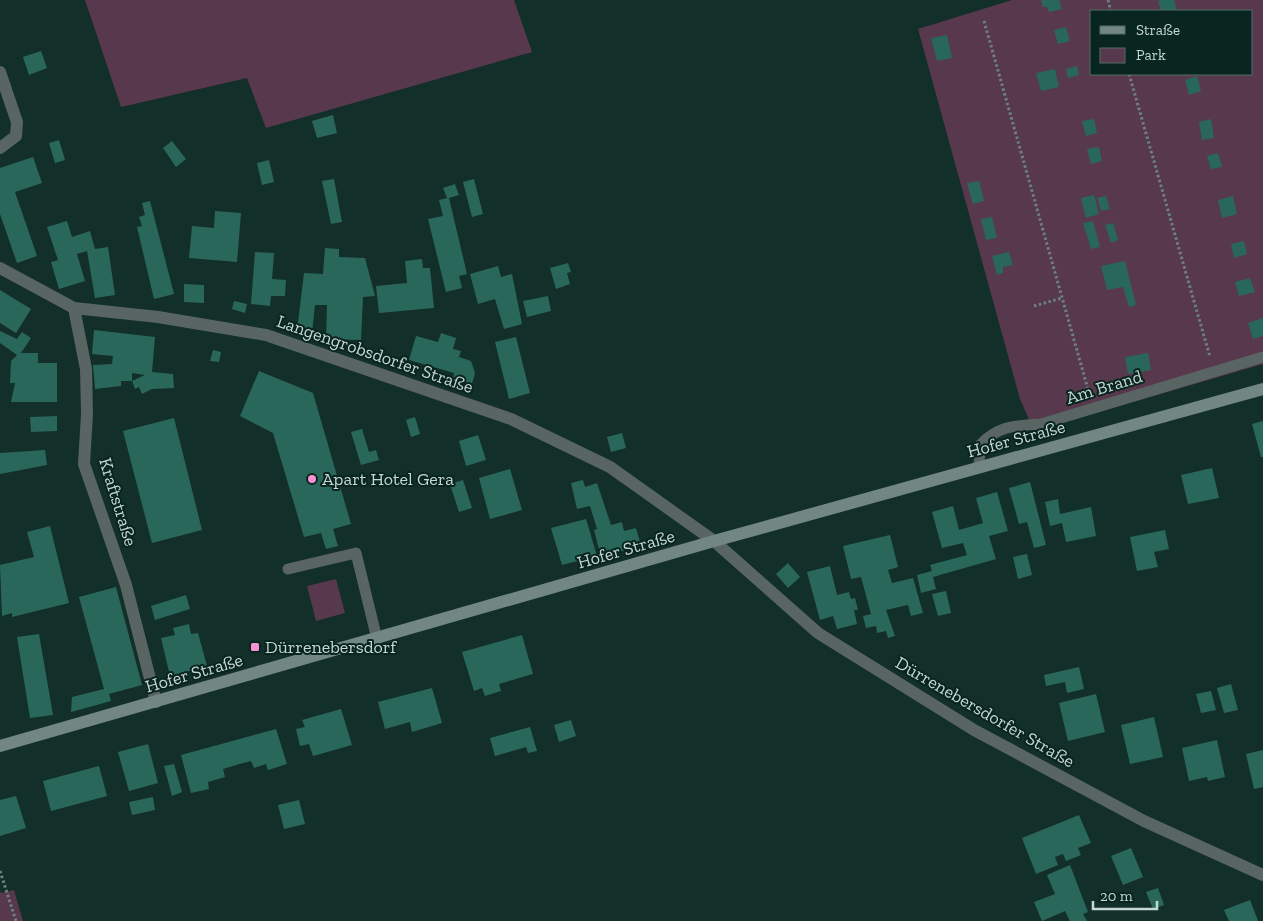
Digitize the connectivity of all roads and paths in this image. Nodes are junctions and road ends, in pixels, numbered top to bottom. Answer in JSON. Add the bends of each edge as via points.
{"nodes":[{"id":1,"x":984,"y":21,"type":"dead end"},
{"id":2,"x":0,"y":72,"type":"edge"},
{"id":3,"x":1129,"y":75,"type":"edge"},
{"id":4,"x":0,"y":148,"type":"edge"},
{"id":5,"x":0,"y":268,"type":"edge"},
{"id":6,"x":1062,"y":298,"type":"junction"},
{"id":7,"x":1034,"y":306,"type":"dead end"},
{"id":8,"x":74,"y":308,"type":"junction"},
{"id":9,"x":1263,"y":357,"type":"edge"},
{"id":10,"x":1214,"y":372,"type":"junction"},
{"id":11,"x":1263,"y":388,"type":"edge"},
{"id":12,"x":1094,"y":408,"type":"junction"},
{"id":13,"x":979,"y":467,"type":"junction"},
{"id":14,"x":714,"y":541,"type":"junction"},
{"id":15,"x":288,"y":569,"type":"dead end"},
{"id":16,"x":377,"y":639,"type":"junction"},
{"id":17,"x":156,"y":702,"type":"junction"},
{"id":18,"x":0,"y":746,"type":"edge"},
{"id":19,"x":0,"y":870,"type":"edge"},
{"id":20,"x":1263,"y":875,"type":"edge"},
{"id":21,"x":16,"y":921,"type":"edge"}],
"edges":[{"from":1,"to":6,"type":"path"},
{"from":2,"to":4,"type":"street","via":[[17,122],[16,136]]},
{"from":3,"to":10,"type":"path"},
{"from":5,"to":8,"type":"street","name":"Langengrobsdorfer Straße"},
{"from":6,"to":7,"type":"path"},
{"from":6,"to":12,"type":"path"},
{"from":8,"to":14,"type":"street","name":"Langengrobsdorfer Straße","via":[[158,317],[266,335],[511,419],[610,467]]},
{"from":8,"to":17,"type":"street","name":"Kraftstraße","via":[[86,369],[84,464],[126,585]]},
{"from":9,"to":10,"type":"lane","name":"Am Brand"},
{"from":10,"to":12,"type":"lane","name":"Am Brand"},
{"from":11,"to":13,"type":"main road","name":"Hofer Straße"},
{"from":12,"to":13,"type":"lane","name":"Am Brand","via":[[1041,424],[992,432],[980,445]]},
{"from":13,"to":14,"type":"main road","name":"Hofer Straße"},
{"from":14,"to":16,"type":"main road","name":"Hofer Straße"},
{"from":14,"to":20,"type":"street","name":"Dürrenebersdorfer Straße","via":[[818,632],[974,730],[1144,821]]},
{"from":15,"to":16,"type":"lane","via":[[356,552]]},
{"from":16,"to":17,"type":"main road","name":"Hofer Straße"},
{"from":17,"to":18,"type":"main road","name":"Hofer Straße"},
{"from":19,"to":21,"type":"path"}]}
